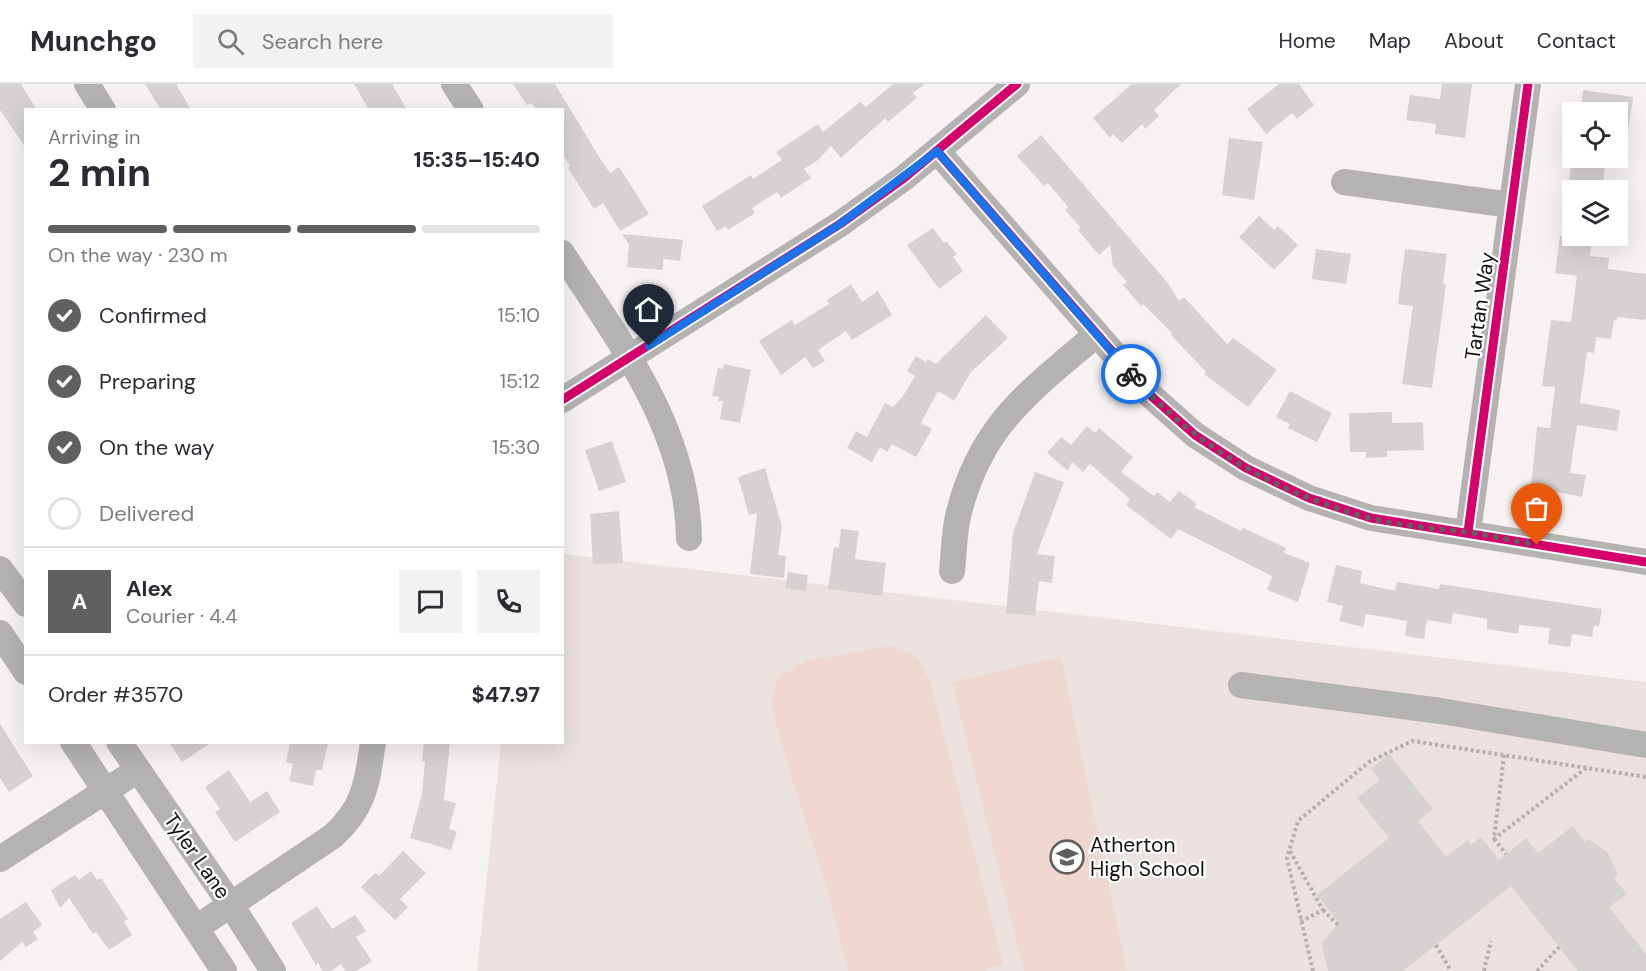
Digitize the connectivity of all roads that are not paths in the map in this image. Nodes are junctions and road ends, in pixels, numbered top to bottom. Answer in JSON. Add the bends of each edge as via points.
{"nodes":[{"id":1,"x":87,"y":84,"type":"edge"},
{"id":2,"x":454,"y":84,"type":"edge"},
{"id":3,"x":1017,"y":84,"type":"edge"},
{"id":4,"x":1528,"y":84,"type":"edge"},
{"id":5,"x":102,"y":108,"type":"edge"},
{"id":6,"x":470,"y":108,"type":"edge"},
{"id":7,"x":937,"y":151,"type":"junction"},
{"id":8,"x":1344,"y":182,"type":"dead end"},
{"id":9,"x":1511,"y":205,"type":"junction"},
{"id":10,"x":564,"y":256,"type":"edge"},
{"id":11,"x":1097,"y":334,"type":"junction"},
{"id":12,"x":630,"y":358,"type":"junction"},
{"id":13,"x":564,"y":399,"type":"edge"},
{"id":14,"x":1467,"y":532,"type":"junction"},
{"id":15,"x":689,"y":538,"type":"dead end"},
{"id":16,"x":1646,"y":562,"type":"edge"},
{"id":17,"x":0,"y":569,"type":"edge"},
{"id":18,"x":951,"y":571,"type":"dead end"},
{"id":19,"x":24,"y":601,"type":"edge"},
{"id":20,"x":0,"y":633,"type":"edge"},
{"id":21,"x":24,"y":669,"type":"edge"},
{"id":22,"x":1241,"y":685,"type":"dead end"},
{"id":23,"x":73,"y":744,"type":"edge"},
{"id":24,"x":120,"y":744,"type":"edge"},
{"id":25,"x":374,"y":744,"type":"edge"},
{"id":26,"x":1646,"y":745,"type":"edge"},
{"id":27,"x":138,"y":770,"type":"junction"},
{"id":28,"x":105,"y":792,"type":"junction"},
{"id":29,"x":0,"y":860,"type":"edge"},
{"id":30,"x":231,"y":905,"type":"junction"},
{"id":31,"x":196,"y":928,"type":"junction"},
{"id":32,"x":224,"y":971,"type":"edge"},
{"id":33,"x":273,"y":971,"type":"edge"}],
"edges":[{"from":1,"to":5,"type":"street"},
{"from":2,"to":6,"type":"street"},
{"from":3,"to":7,"type":"street"},
{"from":4,"to":9,"type":"street","name":"Tartan Way"},
{"from":7,"to":11,"type":"street"},
{"from":7,"to":12,"type":"street","via":[[840,224]]},
{"from":8,"to":9,"type":"street"},
{"from":9,"to":14,"type":"street","name":"Tartan Way"},
{"from":10,"to":12,"type":"street"},
{"from":11,"to":14,"type":"street","via":[[1173,418],[1246,468],[1309,498],[1371,518]]},
{"from":11,"to":18,"type":"street","via":[[1018,401],[984,447],[971,473],[958,518]]},
{"from":12,"to":13,"type":"street"},
{"from":12,"to":15,"type":"street","via":[[674,449],[688,510]]},
{"from":14,"to":16,"type":"street"},
{"from":17,"to":19,"type":"street"},
{"from":20,"to":21,"type":"street"},
{"from":22,"to":26,"type":"street","via":[[1441,711]]},
{"from":23,"to":28,"type":"street","name":"Tyler Lane"},
{"from":24,"to":27,"type":"street","name":"Tyler Lane"},
{"from":25,"to":30,"type":"street","via":[[363,796],[348,823]]},
{"from":27,"to":28,"type":"street"},
{"from":27,"to":30,"type":"street","name":"Tyler Lane"},
{"from":28,"to":29,"type":"street"},
{"from":28,"to":31,"type":"street","name":"Tyler Lane"},
{"from":30,"to":31,"type":"street"},
{"from":30,"to":33,"type":"street","name":"Tyler Lane"},
{"from":31,"to":32,"type":"street","name":"Tyler Lane"}]}
